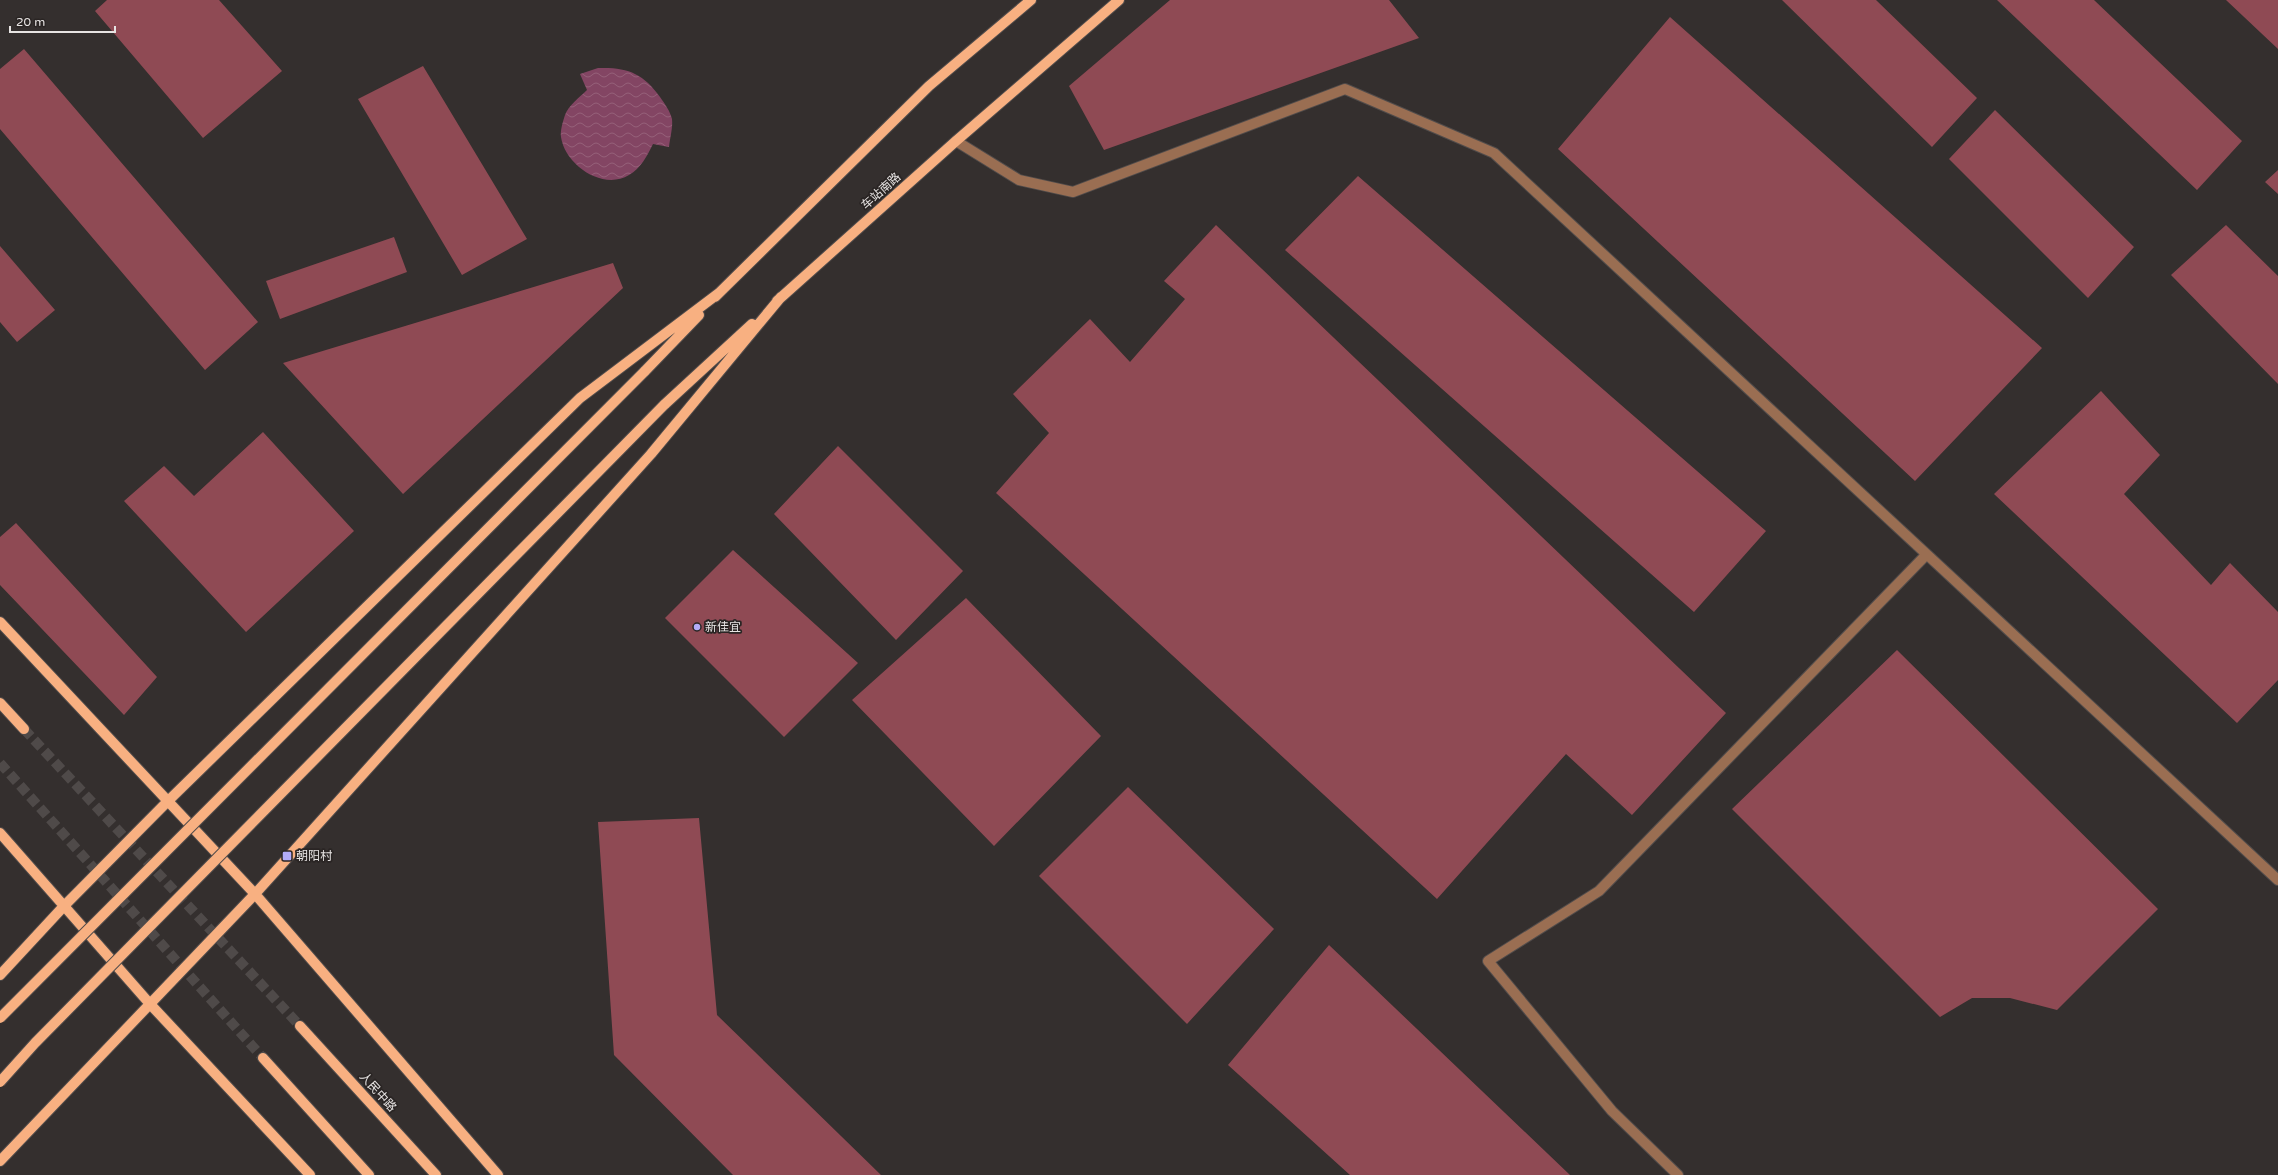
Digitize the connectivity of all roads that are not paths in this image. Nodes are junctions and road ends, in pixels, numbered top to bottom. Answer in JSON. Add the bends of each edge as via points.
{"nodes":[{"id":1,"x":1031,"y":0,"type":"edge"},
{"id":2,"x":1119,"y":0,"type":"edge"},
{"id":3,"x":956,"y":141,"type":"junction"},
{"id":4,"x":718,"y":293,"type":"junction"},
{"id":5,"x":781,"y":297,"type":"junction"},
{"id":6,"x":1926,"y":555,"type":"junction"},
{"id":7,"x":0,"y":622,"type":"edge"},
{"id":8,"x":0,"y":703,"type":"edge"},
{"id":9,"x":24,"y":729,"type":"tunnel mouth"},
{"id":10,"x":167,"y":802,"type":"junction"},
{"id":11,"x":0,"y":833,"type":"edge"},
{"id":12,"x":2278,"y":880,"type":"edge"},
{"id":13,"x":256,"y":894,"type":"junction"},
{"id":14,"x":64,"y":906,"type":"junction"},
{"id":15,"x":0,"y":975,"type":"edge"},
{"id":16,"x":150,"y":1004,"type":"junction"},
{"id":17,"x":0,"y":1018,"type":"edge"},
{"id":18,"x":300,"y":1026,"type":"tunnel mouth"},
{"id":19,"x":263,"y":1058,"type":"tunnel mouth"},
{"id":20,"x":0,"y":1082,"type":"edge"},
{"id":21,"x":0,"y":1161,"type":"edge"},
{"id":22,"x":310,"y":1175,"type":"edge"},
{"id":23,"x":369,"y":1175,"type":"edge"},
{"id":24,"x":436,"y":1175,"type":"edge"},
{"id":25,"x":498,"y":1175,"type":"edge"},
{"id":26,"x":1678,"y":1175,"type":"edge"}],
"edges":[{"from":1,"to":4,"type":"main road","via":[[929,86]]},
{"from":2,"to":3,"type":"main road","name":"车站南路"},
{"from":3,"to":5,"type":"main road","name":"车站南路"},
{"from":3,"to":6,"type":"street","via":[[1019,180],[1073,192],[1345,89],[1494,152]]},
{"from":4,"to":10,"type":"main road","via":[[580,398]]},
{"from":4,"to":17,"type":"main road","bridge":true,"via":[[644,372]]},
{"from":5,"to":13,"type":"main road","via":[[651,454]]},
{"from":5,"to":20,"type":"main road","name":"车站南路","bridge":true,"via":[[664,405],[35,1043]]},
{"from":6,"to":12,"type":"street"},
{"from":6,"to":26,"type":"street","via":[[1599,891],[1488,960],[1612,1111]]},
{"from":7,"to":10,"type":"main road"},
{"from":8,"to":9,"type":"main road"},
{"from":10,"to":13,"type":"main road"},
{"from":10,"to":14,"type":"main road"},
{"from":11,"to":14,"type":"main road"},
{"from":13,"to":16,"type":"main road"},
{"from":13,"to":25,"type":"main road"},
{"from":14,"to":15,"type":"main road"},
{"from":14,"to":16,"type":"main road"},
{"from":16,"to":21,"type":"main road"},
{"from":16,"to":22,"type":"main road"},
{"from":18,"to":24,"type":"main road","name":"人民中路"},
{"from":19,"to":23,"type":"main road"}]}
